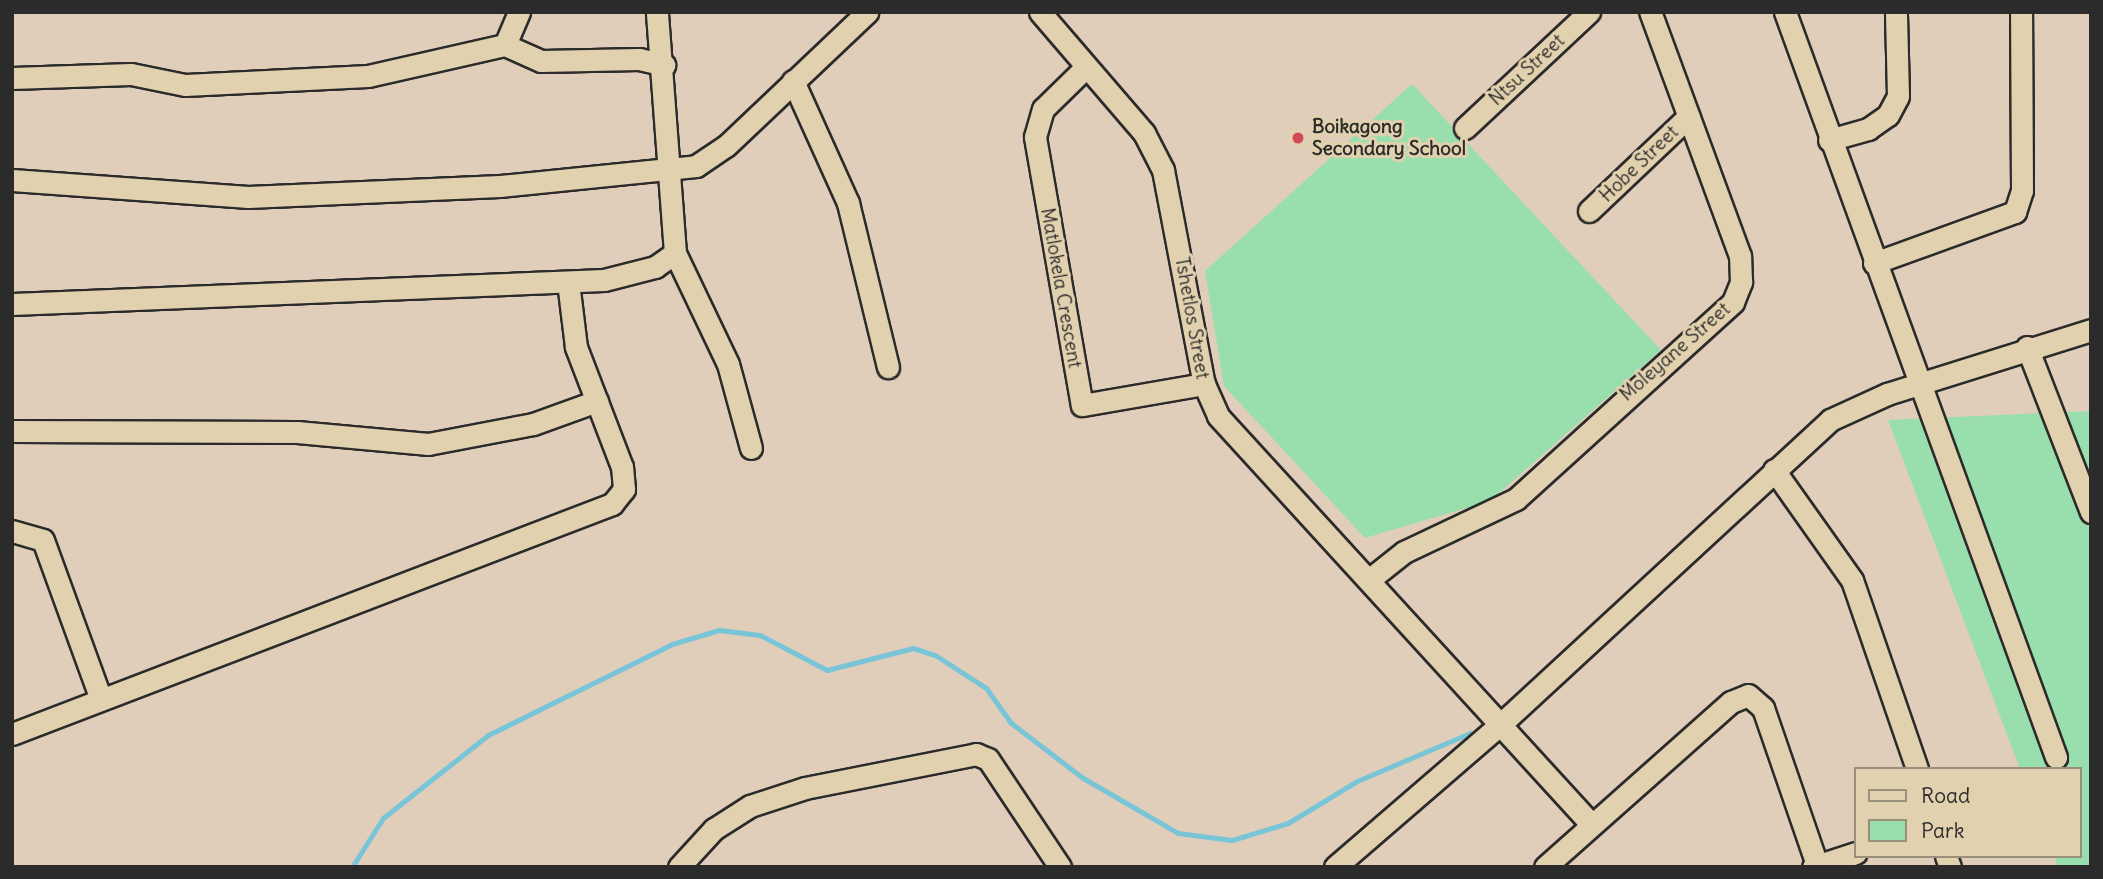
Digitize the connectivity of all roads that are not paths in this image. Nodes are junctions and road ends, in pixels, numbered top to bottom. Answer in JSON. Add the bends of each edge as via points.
{"nodes":[{"id":1,"x":519,"y":12,"type":"edge"},
{"id":2,"x":657,"y":12,"type":"edge"},
{"id":3,"x":867,"y":12,"type":"edge"},
{"id":4,"x":1040,"y":12,"type":"edge"},
{"id":5,"x":1590,"y":12,"type":"edge"},
{"id":6,"x":1650,"y":12,"type":"edge"},
{"id":7,"x":1785,"y":12,"type":"edge"},
{"id":8,"x":1895,"y":12,"type":"edge"},
{"id":9,"x":2021,"y":12,"type":"edge"},
{"id":10,"x":505,"y":45,"type":"junction"},
{"id":11,"x":664,"y":65,"type":"junction"},
{"id":12,"x":1086,"y":66,"type":"junction"},
{"id":13,"x":12,"y":78,"type":"edge"},
{"id":14,"x":793,"y":80,"type":"junction"},
{"id":15,"x":1688,"y":117,"type":"junction"},
{"id":16,"x":1465,"y":128,"type":"dead end"},
{"id":17,"x":1829,"y":140,"type":"junction"},
{"id":18,"x":668,"y":169,"type":"junction"},
{"id":19,"x":12,"y":180,"type":"edge"},
{"id":20,"x":1590,"y":211,"type":"dead end"},
{"id":21,"x":675,"y":253,"type":"junction"},
{"id":22,"x":1874,"y":263,"type":"junction"},
{"id":23,"x":568,"y":282,"type":"junction"},
{"id":24,"x":12,"y":304,"type":"edge"},
{"id":25,"x":2091,"y":330,"type":"edge"},
{"id":26,"x":2027,"y":347,"type":"junction"},
{"id":27,"x":888,"y":367,"type":"dead end"},
{"id":28,"x":1204,"y":384,"type":"junction"},
{"id":29,"x":1920,"y":384,"type":"junction"},
{"id":30,"x":597,"y":401,"type":"junction"},
{"id":31,"x":12,"y":431,"type":"edge"},
{"id":32,"x":751,"y":448,"type":"dead end"},
{"id":33,"x":1774,"y":470,"type":"junction"},
{"id":34,"x":2091,"y":512,"type":"edge"},
{"id":35,"x":12,"y":531,"type":"edge"},
{"id":36,"x":1370,"y":579,"type":"junction"},
{"id":37,"x":101,"y":699,"type":"junction"},
{"id":38,"x":1502,"y":723,"type":"junction"},
{"id":39,"x":12,"y":734,"type":"edge"},
{"id":40,"x":2056,"y":757,"type":"dead end"},
{"id":41,"x":1916,"y":767,"type":"edge"},
{"id":42,"x":1592,"y":825,"type":"junction"},
{"id":43,"x":1854,"y":854,"type":"edge"},
{"id":44,"x":1815,"y":866,"type":"edge"},
{"id":45,"x":679,"y":867,"type":"edge"},
{"id":46,"x":1060,"y":867,"type":"edge"},
{"id":47,"x":1335,"y":867,"type":"edge"},
{"id":48,"x":1545,"y":867,"type":"edge"}],
"edges":[{"from":1,"to":10,"type":"street"},
{"from":2,"to":11,"type":"street"},
{"from":3,"to":14,"type":"street"},
{"from":4,"to":12,"type":"street","name":"Tshetlos Street"},
{"from":5,"to":16,"type":"street","name":"Ntsu Street"},
{"from":6,"to":15,"type":"street","name":"Moleyane Street"},
{"from":7,"to":17,"type":"street"},
{"from":8,"to":17,"type":"street","via":[[1898,96],[1888,116],[1868,129]]},
{"from":9,"to":22,"type":"street","via":[[2022,191],[2015,212]]},
{"from":10,"to":11,"type":"street","via":[[541,61],[639,59]]},
{"from":10,"to":13,"type":"street","via":[[368,76],[185,85],[131,74]]},
{"from":11,"to":18,"type":"street"},
{"from":12,"to":28,"type":"street","name":"Tshetlos Street","via":[[1144,133],[1163,170]]},
{"from":12,"to":28,"type":"street","name":"Matlokela Crescent","via":[[1043,109],[1035,137],[1082,405]]},
{"from":14,"to":18,"type":"street","via":[[726,146],[696,166]]},
{"from":14,"to":27,"type":"street","via":[[848,204]]},
{"from":15,"to":20,"type":"street","name":"Hobe Street"},
{"from":15,"to":36,"type":"street","name":"Moleyane Street","via":[[1740,256],[1741,282],[1733,302],[1516,499],[1404,552]]},
{"from":17,"to":22,"type":"street"},
{"from":18,"to":19,"type":"street","via":[[499,186],[248,197]]},
{"from":18,"to":21,"type":"street"},
{"from":21,"to":23,"type":"street","via":[[655,267]]},
{"from":21,"to":32,"type":"street","via":[[728,364]]},
{"from":22,"to":29,"type":"street"},
{"from":23,"to":24,"type":"street"},
{"from":23,"to":30,"type":"street","via":[[576,347]]},
{"from":25,"to":26,"type":"street"},
{"from":26,"to":29,"type":"street"},
{"from":26,"to":34,"type":"street"},
{"from":28,"to":36,"type":"street","name":"Tshetlos Street","via":[[1237,440]]},
{"from":29,"to":33,"type":"street","via":[[1830,420]]},
{"from":29,"to":40,"type":"street"},
{"from":30,"to":31,"type":"street","via":[[533,424],[428,444],[297,432]]},
{"from":30,"to":37,"type":"street","via":[[622,467],[624,489],[612,504]]},
{"from":33,"to":38,"type":"street"},
{"from":33,"to":41,"type":"street","via":[[1852,580]]},
{"from":35,"to":37,"type":"street","via":[[43,540]]},
{"from":36,"to":38,"type":"street","name":"Tshetlos Street"},
{"from":37,"to":39,"type":"street"},
{"from":38,"to":42,"type":"street","name":"Tshetlos Street"},
{"from":38,"to":47,"type":"street"},
{"from":42,"to":44,"type":"street","via":[[1731,702],[1748,695],[1763,708]]},
{"from":42,"to":48,"type":"street"},
{"from":43,"to":44,"type":"street"},
{"from":45,"to":46,"type":"street","via":[[714,828],[750,806],[805,788],[976,754],[988,760]]}]}
